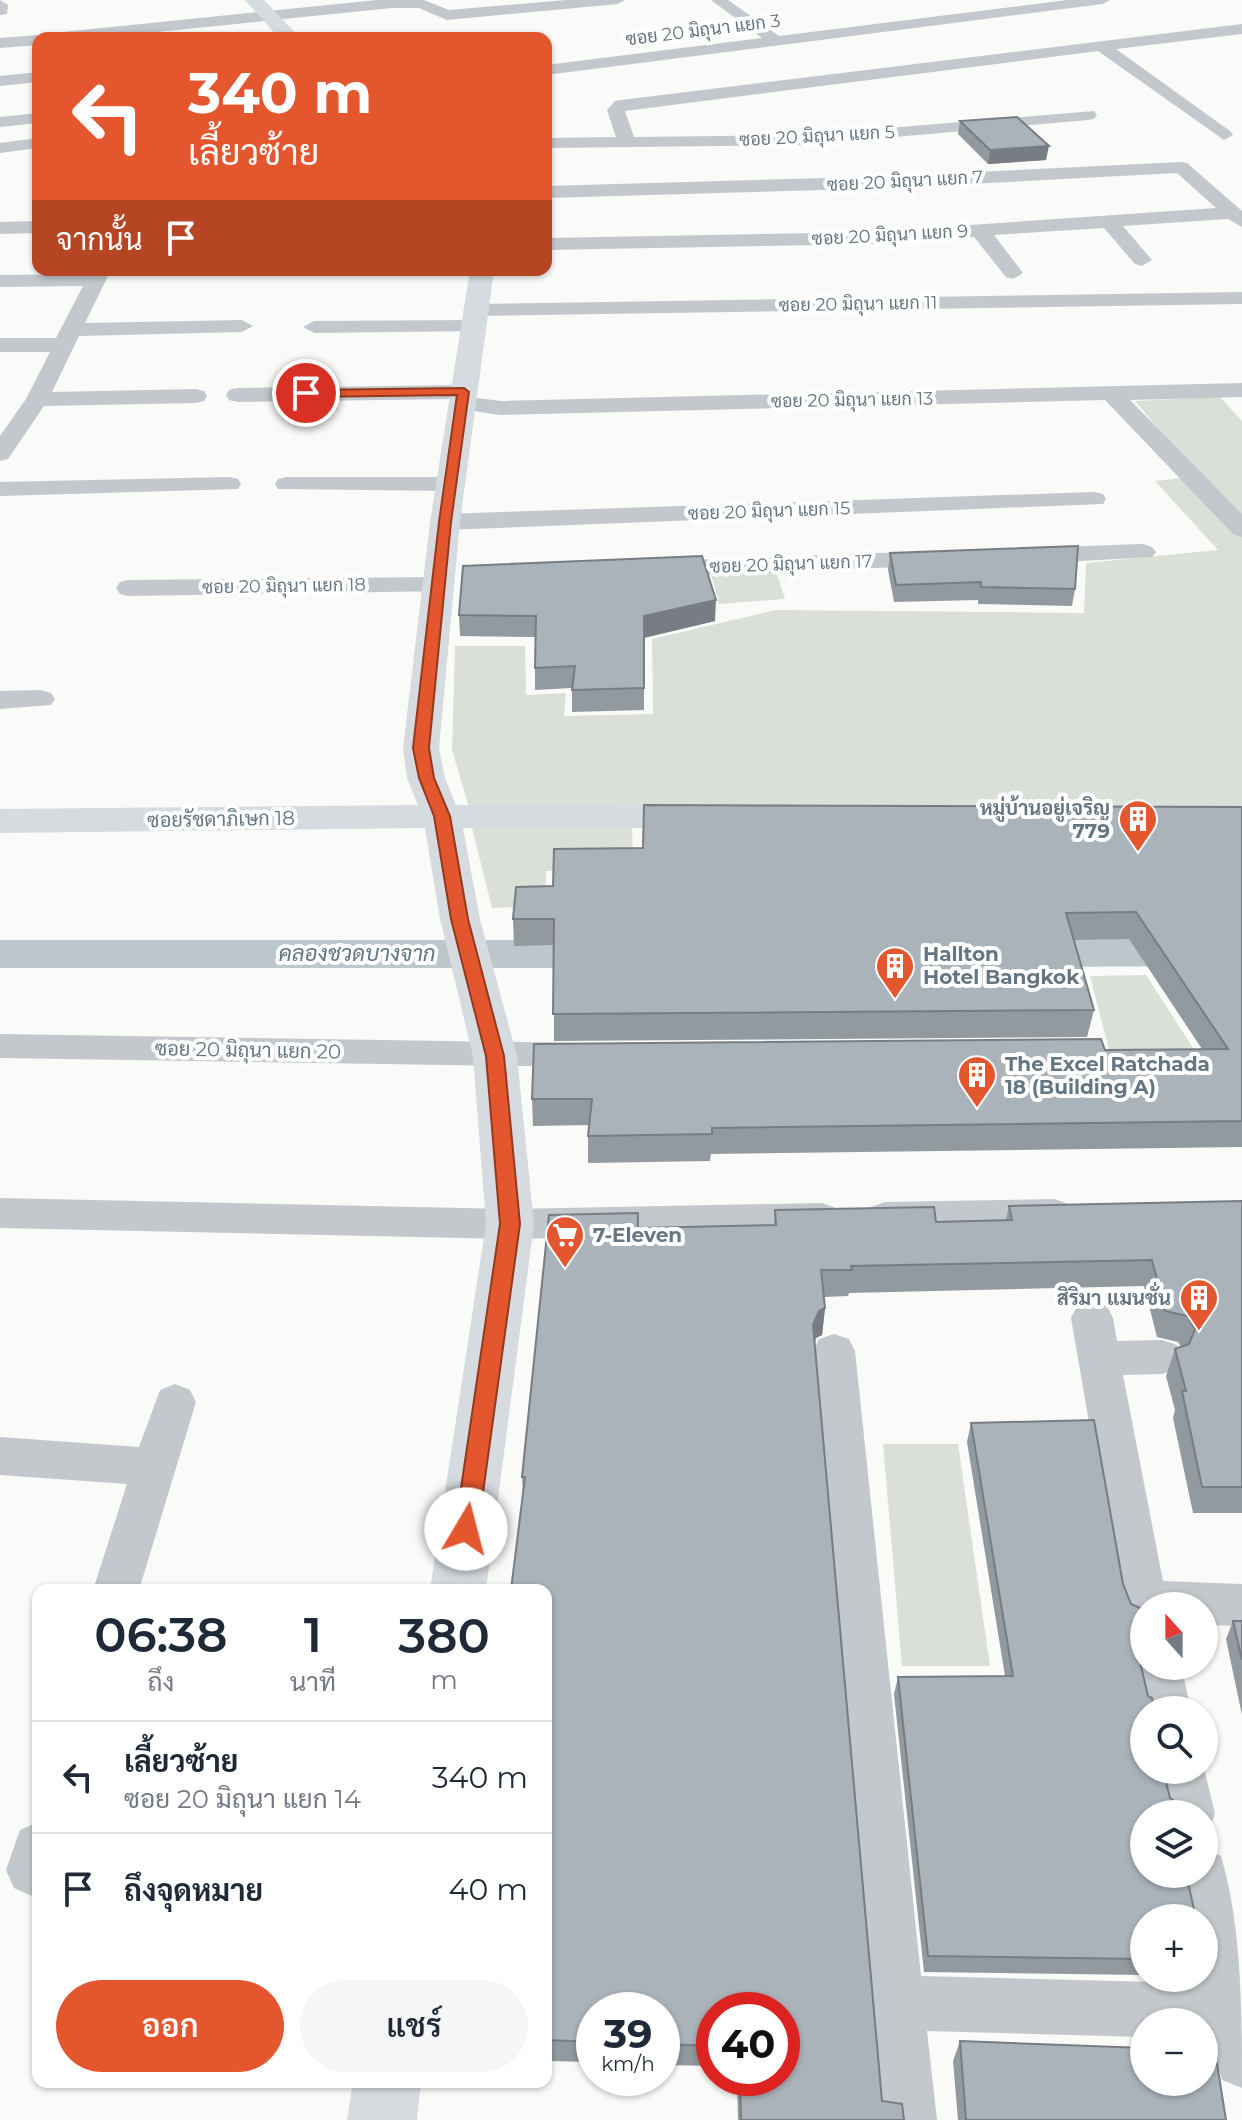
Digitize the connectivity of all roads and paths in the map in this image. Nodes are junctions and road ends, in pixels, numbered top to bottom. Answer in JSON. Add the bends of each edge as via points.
{"nodes":[{"id":1,"x":254,"y":0,"type":"edge"},
{"id":2,"x":618,"y":0,"type":"edge"},
{"id":3,"x":718,"y":0,"type":"edge"},
{"id":4,"x":1103,"y":0,"type":"edge"},
{"id":5,"x":889,"y":7,"type":"dead end"},
{"id":6,"x":266,"y":16,"type":"junction"},
{"id":7,"x":919,"y":24,"type":"junction"},
{"id":8,"x":1242,"y":29,"type":"edge"},
{"id":9,"x":111,"y":32,"type":"edge"},
{"id":10,"x":283,"y":32,"type":"edge"},
{"id":11,"x":1207,"y":34,"type":"junction"},
{"id":12,"x":32,"y":40,"type":"edge"},
{"id":13,"x":776,"y":41,"type":"junction"},
{"id":14,"x":0,"y":43,"type":"edge"},
{"id":15,"x":1101,"y":46,"type":"junction"},
{"id":16,"x":1230,"y":48,"type":"dead end"},
{"id":17,"x":552,"y":69,"type":"edge"},
{"id":18,"x":32,"y":78,"type":"edge"},
{"id":19,"x":0,"y":81,"type":"edge"},
{"id":20,"x":962,"y":113,"type":"dead end"},
{"id":21,"x":1088,"y":115,"type":"dead end"},
{"id":22,"x":32,"y":119,"type":"edge"},
{"id":23,"x":0,"y":122,"type":"edge"},
{"id":24,"x":948,"y":126,"type":"junction"},
{"id":25,"x":993,"y":127,"type":"junction"},
{"id":26,"x":1224,"y":135,"type":"dead end"},
{"id":27,"x":961,"y":139,"type":"edge"},
{"id":28,"x":627,"y":142,"type":"junction"},
{"id":29,"x":552,"y":143,"type":"edge"},
{"id":30,"x":32,"y":144,"type":"edge"},
{"id":31,"x":0,"y":148,"type":"edge"},
{"id":32,"x":831,"y":184,"type":"junction"},
{"id":33,"x":552,"y":192,"type":"edge"},
{"id":34,"x":842,"y":207,"type":"dead end"},
{"id":35,"x":1238,"y":217,"type":"edge"},
{"id":36,"x":1109,"y":222,"type":"junction"},
{"id":37,"x":32,"y":227,"type":"edge"},
{"id":38,"x":0,"y":228,"type":"edge"},
{"id":39,"x":980,"y":231,"type":"junction"},
{"id":40,"x":552,"y":244,"type":"edge"},
{"id":41,"x":1142,"y":260,"type":"dead end"},
{"id":42,"x":1013,"y":273,"type":"dead end"},
{"id":43,"x":82,"y":276,"type":"edge"},
{"id":44,"x":98,"y":276,"type":"edge"},
{"id":45,"x":481,"y":276,"type":"edge"},
{"id":46,"x":0,"y":281,"type":"edge"},
{"id":47,"x":1242,"y":298,"type":"edge"},
{"id":48,"x":473,"y":318,"type":"junction"},
{"id":49,"x":242,"y":326,"type":"dead end"},
{"id":50,"x":314,"y":327,"type":"dead end"},
{"id":51,"x":67,"y":337,"type":"junction"},
{"id":52,"x":0,"y":345,"type":"edge"},
{"id":53,"x":1242,"y":390,"type":"edge"},
{"id":54,"x":237,"y":395,"type":"dead end"},
{"id":55,"x":1113,"y":395,"type":"junction"},
{"id":56,"x":196,"y":396,"type":"dead end"},
{"id":57,"x":463,"y":398,"type":"junction"},
{"id":58,"x":33,"y":406,"type":"junction"},
{"id":59,"x":0,"y":412,"type":"edge"},
{"id":60,"x":0,"y":454,"type":"edge"},
{"id":61,"x":229,"y":484,"type":"dead end"},
{"id":62,"x":287,"y":484,"type":"dead end"},
{"id":63,"x":451,"y":484,"type":"junction"},
{"id":64,"x":0,"y":489,"type":"edge"},
{"id":65,"x":1094,"y":499,"type":"dead end"},
{"id":66,"x":445,"y":522,"type":"junction"},
{"id":67,"x":1242,"y":529,"type":"edge"},
{"id":68,"x":1143,"y":552,"type":"dead end"},
{"id":69,"x":1002,"y":557,"type":"edge"},
{"id":70,"x":955,"y":559,"type":"edge"},
{"id":71,"x":627,"y":570,"type":"edge"},
{"id":72,"x":471,"y":576,"type":"edge"},
{"id":73,"x":439,"y":581,"type":"junction"},
{"id":74,"x":129,"y":588,"type":"dead end"},
{"id":75,"x":41,"y":699,"type":"dead end"},
{"id":76,"x":0,"y":700,"type":"edge"},
{"id":77,"x":442,"y":816,"type":"junction"},
{"id":78,"x":737,"y":817,"type":"edge"},
{"id":79,"x":0,"y":821,"type":"edge"},
{"id":80,"x":0,"y":1046,"type":"edge"},
{"id":81,"x":622,"y":1055,"type":"edge"},
{"id":82,"x":495,"y":1056,"type":"junction"},
{"id":83,"x":0,"y":1213,"type":"edge"},
{"id":84,"x":1083,"y":1213,"type":"edge"},
{"id":85,"x":510,"y":1224,"type":"junction"},
{"id":86,"x":834,"y":1351,"type":"dead end"},
{"id":87,"x":1162,"y":1357,"type":"dead end"},
{"id":88,"x":175,"y":1402,"type":"dead end"},
{"id":89,"x":0,"y":1456,"type":"edge"},
{"id":90,"x":152,"y":1467,"type":"junction"},
{"id":91,"x":118,"y":1584,"type":"edge"},
{"id":92,"x":459,"y":1584,"type":"edge"},
{"id":93,"x":1142,"y":1592,"type":"edge"},
{"id":94,"x":1218,"y":1605,"type":"edge"},
{"id":95,"x":1242,"y":1605,"type":"edge"},
{"id":96,"x":1206,"y":1888,"type":"edge"},
{"id":97,"x":897,"y":2003,"type":"junction"},
{"id":98,"x":1239,"y":2028,"type":"edge"},
{"id":99,"x":386,"y":2088,"type":"edge"},
{"id":100,"x":382,"y":2120,"type":"edge"},
{"id":101,"x":908,"y":2120,"type":"edge"}],
"edges":[{"from":1,"to":6,"type":"street"},
{"from":2,"to":6,"type":"street","via":[[447,15],[422,4],[392,3]]},
{"from":3,"to":13,"type":"street"},
{"from":4,"to":7,"type":"street","name":"ซอย 20 มิถุนา แยก 3"},
{"from":5,"to":7,"type":"street"},
{"from":6,"to":9,"type":"street"},
{"from":6,"to":10,"type":"street"},
{"from":7,"to":13,"type":"street","name":"ซอย 20 มิถุนา แยก 3"},
{"from":8,"to":11,"type":"street"},
{"from":11,"to":15,"type":"street"},
{"from":11,"to":16,"type":"street"},
{"from":12,"to":14,"type":"street"},
{"from":13,"to":17,"type":"street","name":"ซอย 20 มิถุนา แยก 3"},
{"from":15,"to":26,"type":"street"},
{"from":15,"to":28,"type":"street","via":[[621,105],[616,110]]},
{"from":18,"to":19,"type":"street"},
{"from":20,"to":25,"type":"street"},
{"from":21,"to":25,"type":"street","name":"ซอย 20 มิถุนา แยก 5"},
{"from":22,"to":23,"type":"street"},
{"from":24,"to":25,"type":"street","name":"ซอย 20 มิถุนา แยก 5"},
{"from":24,"to":27,"type":"street"},
{"from":24,"to":28,"type":"street","name":"ซอย 20 มิถุนา แยก 5","via":[[804,140]]},
{"from":28,"to":29,"type":"street","name":"ซอย 20 มิถุนา แยก 5"},
{"from":30,"to":31,"type":"street"},
{"from":32,"to":33,"type":"street","name":"ซอย 20 มิถุนา แยก 7"},
{"from":32,"to":34,"type":"street"},
{"from":32,"to":35,"type":"street","name":"ซอย 20 มิถุนา แยก 7","via":[[1181,167]]},
{"from":35,"to":36,"type":"street","name":"ซอย 20 มิถุนา แยก 9"},
{"from":36,"to":39,"type":"street","name":"ซอย 20 มิถุนา แยก 9"},
{"from":36,"to":41,"type":"street"},
{"from":37,"to":38,"type":"street"},
{"from":39,"to":40,"type":"street","name":"ซอย 20 มิถุนา แยก 9"},
{"from":39,"to":42,"type":"street"},
{"from":43,"to":46,"type":"street"},
{"from":44,"to":51,"type":"street"},
{"from":45,"to":48,"type":"street"},
{"from":47,"to":48,"type":"street","name":"ซอย 20 มิถุนา แยก 11"},
{"from":48,"to":50,"type":"street","name":"ซอย 20 มิถุนา แยก 11"},
{"from":48,"to":57,"type":"street"},
{"from":49,"to":51,"type":"street"},
{"from":51,"to":52,"type":"street"},
{"from":51,"to":58,"type":"street"},
{"from":53,"to":55,"type":"street","name":"ซอย 20 มิถุนา แยก 13"},
{"from":54,"to":57,"type":"street","name":"ซอย 20 มิถุนา แยก 13"},
{"from":55,"to":57,"type":"street","name":"ซอย 20 มิถุนา แยก 13","via":[[500,408]]},
{"from":55,"to":67,"type":"street"},
{"from":56,"to":58,"type":"street"},
{"from":57,"to":63,"type":"street"},
{"from":58,"to":59,"type":"street"},
{"from":58,"to":60,"type":"street"},
{"from":61,"to":64,"type":"street"},
{"from":62,"to":63,"type":"street"},
{"from":63,"to":66,"type":"street"},
{"from":65,"to":66,"type":"street","name":"ซอย 20 มิถุนา แยก 15"},
{"from":66,"to":73,"type":"street"},
{"from":68,"to":69,"type":"street"},
{"from":70,"to":71,"type":"street","name":"ซอย 20 มิถุนา แยก 17"},
{"from":72,"to":73,"type":"street"},
{"from":73,"to":74,"type":"street","name":"ซอย 20 มิถุนา แยก 18"},
{"from":73,"to":77,"type":"street","via":[[421,748],[426,778]]},
{"from":75,"to":76,"type":"street"},
{"from":77,"to":78,"type":"street","name":"ซอยรัชดาภิเษก 18"},
{"from":77,"to":79,"type":"street","name":"ซอยรัชดาภิเษก 18"},
{"from":77,"to":82,"type":"street","via":[[460,919]]},
{"from":80,"to":82,"type":"street","name":"ซอย 20 มิถุนา แยก 20"},
{"from":81,"to":82,"type":"street","name":"ซอย 20 มิถุนา แยก 20"},
{"from":82,"to":85,"type":"street"},
{"from":83,"to":85,"type":"street"},
{"from":84,"to":85,"type":"street"},
{"from":85,"to":92,"type":"street"},
{"from":86,"to":97,"type":"street"},
{"from":87,"to":93,"type":"street","via":[[1096,1338]]},
{"from":88,"to":90,"type":"street"},
{"from":89,"to":90,"type":"street"},
{"from":90,"to":91,"type":"street"},
{"from":94,"to":95,"type":"street"},
{"from":96,"to":98,"type":"street"},
{"from":97,"to":98,"type":"street"},
{"from":97,"to":101,"type":"street"},
{"from":99,"to":100,"type":"street"}]}
